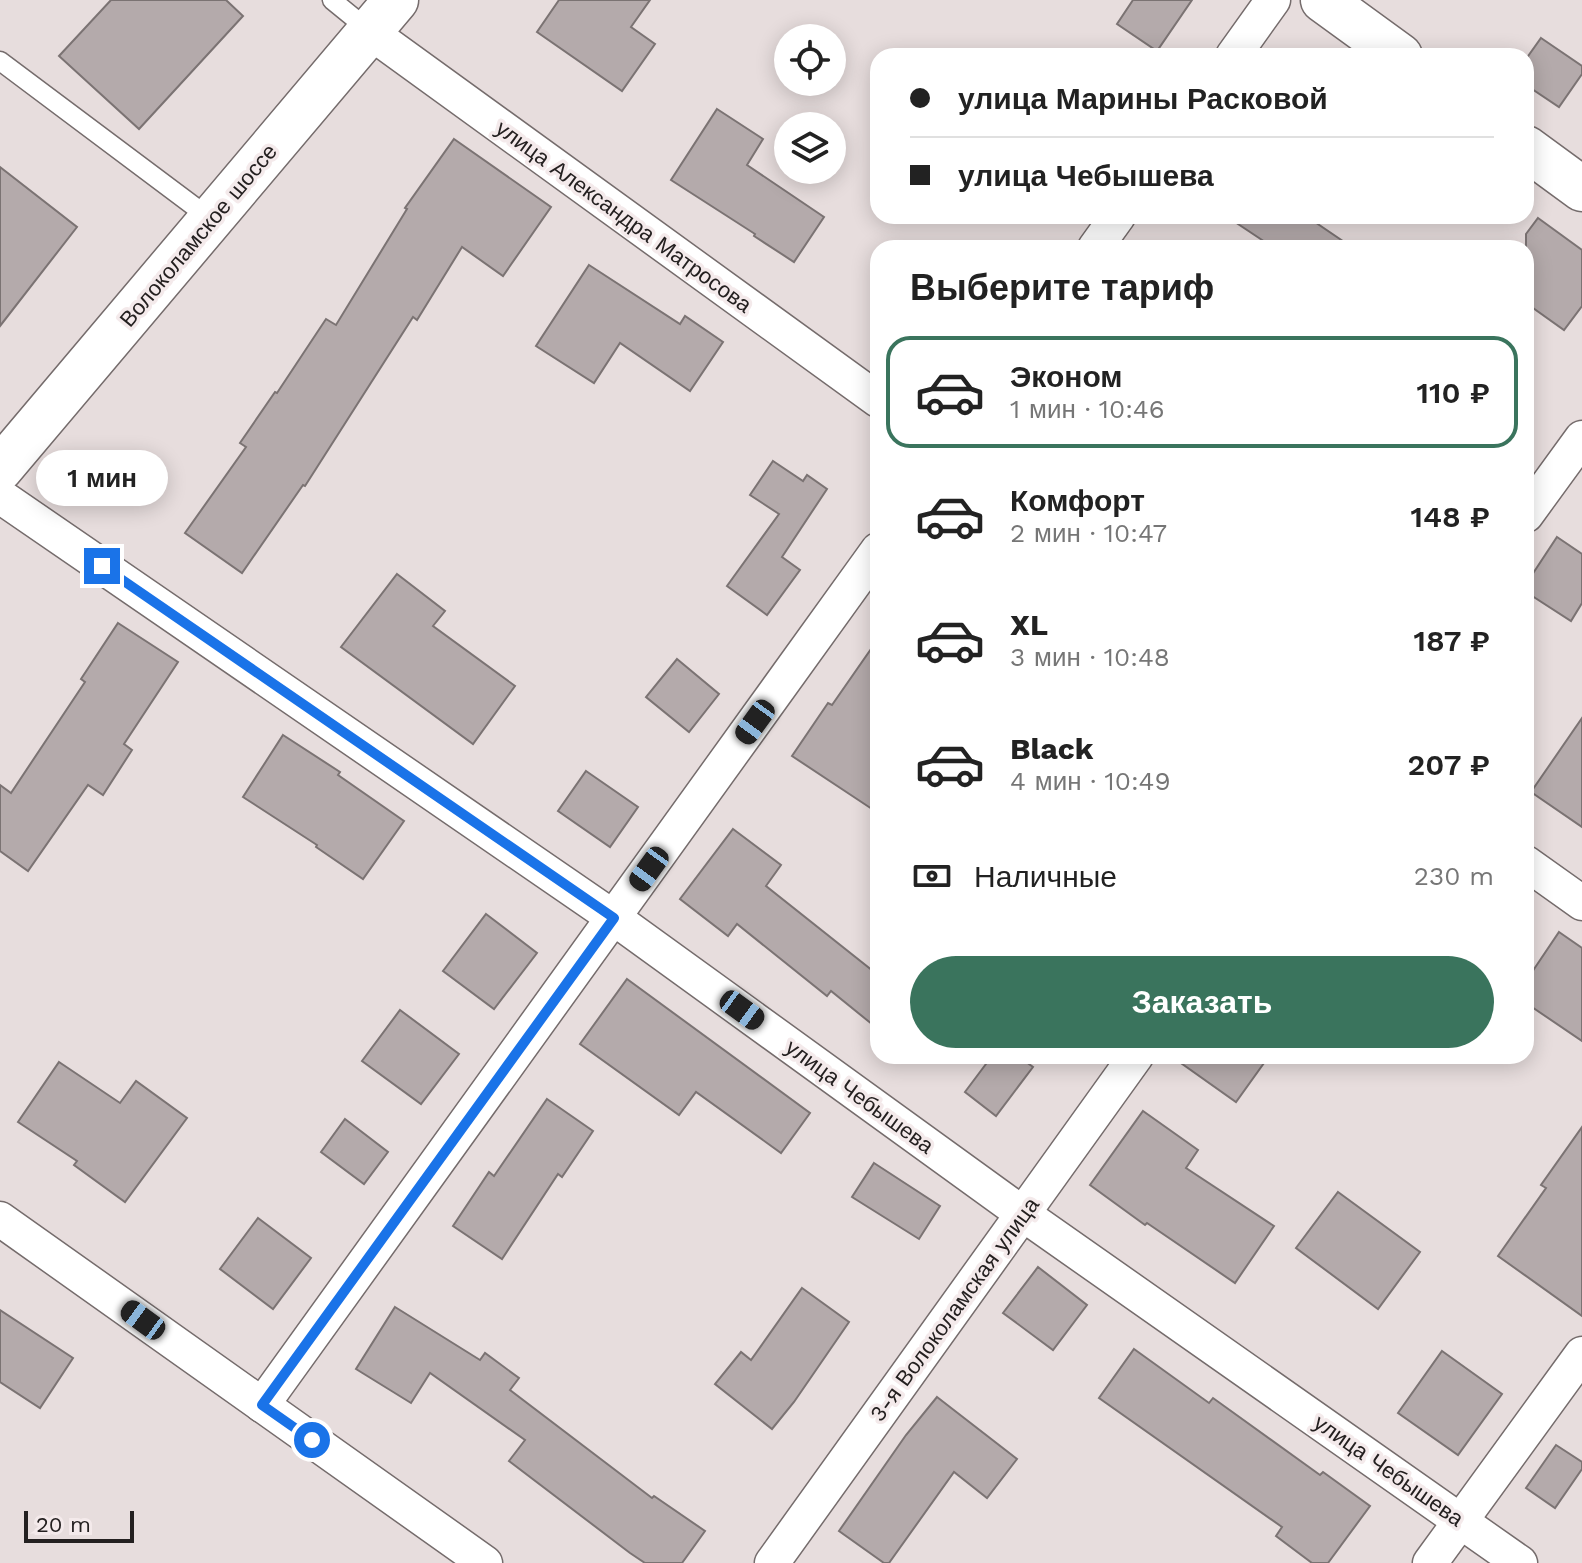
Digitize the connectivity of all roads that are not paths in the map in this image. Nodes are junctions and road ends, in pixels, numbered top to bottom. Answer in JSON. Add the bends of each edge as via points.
{"nodes":[{"id":1,"x":332,"y":0,"type":"edge"},
{"id":2,"x":1273,"y":0,"type":"edge"},
{"id":3,"x":1323,"y":0,"type":"edge"},
{"id":4,"x":383,"y":16,"type":"edge"},
{"id":5,"x":1239,"y":48,"type":"edge"},
{"id":6,"x":1389,"y":48,"type":"edge"},
{"id":7,"x":0,"y":61,"type":"edge"},
{"id":8,"x":1534,"y":154,"type":"edge"},
{"id":9,"x":1582,"y":189,"type":"edge"},
{"id":10,"x":211,"y":219,"type":"junction"},
{"id":11,"x":870,"y":394,"type":"edge"},
{"id":12,"x":1582,"y":438,"type":"edge"},
{"id":13,"x":0,"y":469,"type":"edge"},
{"id":14,"x":0,"y":496,"type":"edge"},
{"id":15,"x":1534,"y":504,"type":"edge"},
{"id":16,"x":870,"y":561,"type":"edge"},
{"id":17,"x":1534,"y":869,"type":"edge"},
{"id":18,"x":1582,"y":903,"type":"edge"},
{"id":19,"x":614,"y":918,"type":"junction"},
{"id":20,"x":1130,"y":1064,"type":"edge"},
{"id":21,"x":1023,"y":1214,"type":"junction"},
{"id":22,"x":0,"y":1219,"type":"edge"},
{"id":23,"x":1582,"y":1354,"type":"edge"},
{"id":24,"x":262,"y":1405,"type":"junction"},
{"id":25,"x":1461,"y":1520,"type":"junction"},
{"id":26,"x":485,"y":1563,"type":"edge"},
{"id":27,"x":772,"y":1563,"type":"edge"},
{"id":28,"x":1430,"y":1563,"type":"edge"},
{"id":29,"x":1520,"y":1563,"type":"edge"}],
"edges":[{"from":1,"to":4,"type":"lane"},
{"from":2,"to":5,"type":"street"},
{"from":3,"to":6,"type":"main road"},
{"from":4,"to":10,"type":"main road","name":"Волоколамское шоссе"},
{"from":4,"to":11,"type":"street","name":"улица Александра Матросова"},
{"from":7,"to":10,"type":"lane"},
{"from":8,"to":9,"type":"main road"},
{"from":10,"to":13,"type":"main road","name":"Волоколамское шоссе"},
{"from":12,"to":15,"type":"street"},
{"from":14,"to":19,"type":"street","name":"улица Чебышева"},
{"from":16,"to":19,"type":"street"},
{"from":17,"to":18,"type":"street"},
{"from":19,"to":21,"type":"street","name":"улица Чебышева"},
{"from":19,"to":24,"type":"street"},
{"from":20,"to":21,"type":"street","name":"3-я Волоколамская улица"},
{"from":21,"to":25,"type":"street","name":"улица Чебышева"},
{"from":21,"to":27,"type":"street","name":"3-я Волоколамская улица"},
{"from":22,"to":24,"type":"street"},
{"from":23,"to":25,"type":"street"},
{"from":24,"to":26,"type":"street"},
{"from":25,"to":28,"type":"street"},
{"from":25,"to":29,"type":"street","name":"улица Чебышева"}]}
